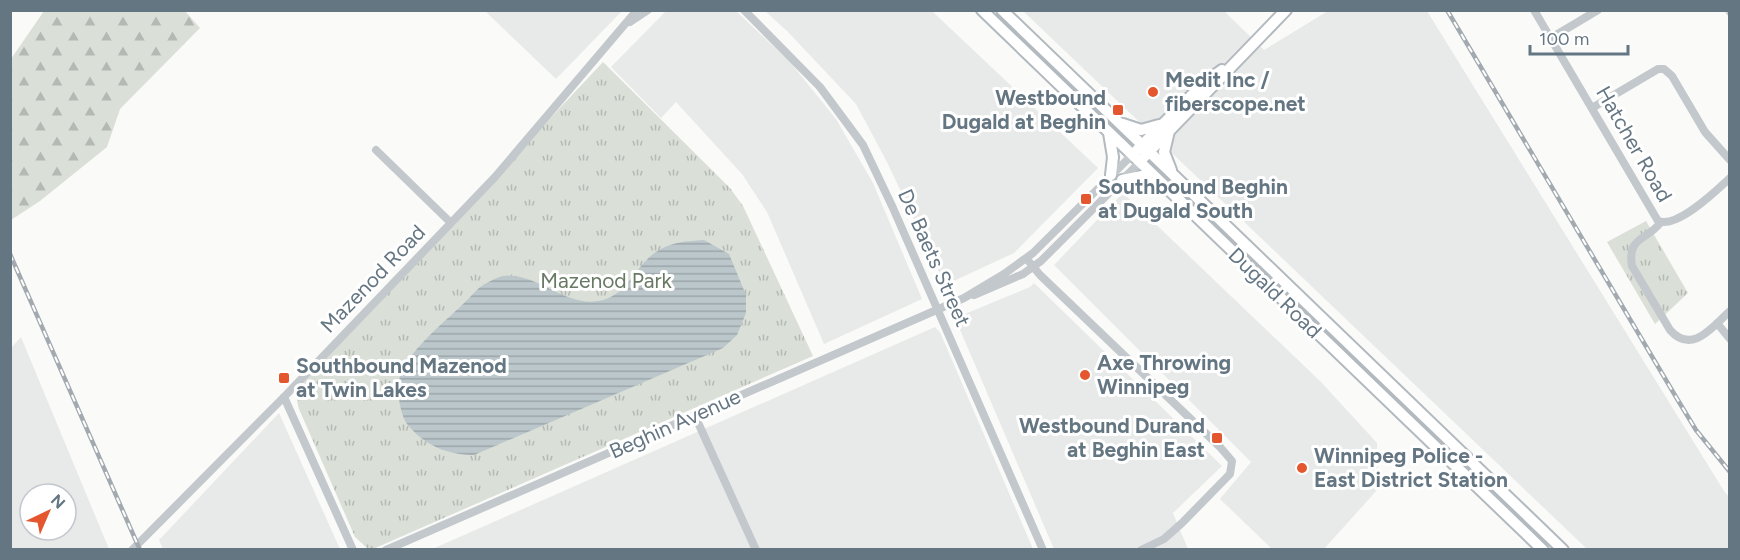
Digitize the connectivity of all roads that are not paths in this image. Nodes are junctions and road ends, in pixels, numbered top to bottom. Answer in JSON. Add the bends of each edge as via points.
{"nodes":[{"id":1,"x":637,"y":10,"type":"edge"},
{"id":2,"x":648,"y":10,"type":"edge"},
{"id":3,"x":744,"y":10,"type":"edge"},
{"id":4,"x":982,"y":10,"type":"edge"},
{"id":5,"x":1002,"y":10,"type":"edge"},
{"id":6,"x":1286,"y":10,"type":"edge"},
{"id":7,"x":1534,"y":10,"type":"edge"},
{"id":8,"x":1598,"y":10,"type":"edge"},
{"id":9,"x":628,"y":23,"type":"junction"},
{"id":10,"x":1551,"y":38,"type":"junction"},
{"id":11,"x":1592,"y":108,"type":"junction"},
{"id":12,"x":1117,"y":120,"type":"junction"},
{"id":13,"x":1168,"y":125,"type":"junction"},
{"id":14,"x":1109,"y":133,"type":"junction"},
{"id":15,"x":1145,"y":149,"type":"junction"},
{"id":16,"x":376,"y":150,"type":"dead end"},
{"id":17,"x":1136,"y":158,"type":"junction"},
{"id":18,"x":1730,"y":160,"type":"edge"},
{"id":19,"x":1111,"y":176,"type":"junction"},
{"id":20,"x":1176,"y":178,"type":"junction"},
{"id":21,"x":1730,"y":178,"type":"edge"},
{"id":22,"x":1122,"y":180,"type":"junction"},
{"id":23,"x":1161,"y":183,"type":"junction"},
{"id":24,"x":1661,"y":222,"type":"junction"},
{"id":25,"x":451,"y":223,"type":"junction"},
{"id":26,"x":1026,"y":258,"type":"junction"},
{"id":27,"x":1033,"y":267,"type":"junction"},
{"id":28,"x":964,"y":298,"type":"junction"},
{"id":29,"x":936,"y":310,"type":"junction"},
{"id":30,"x":1728,"y":314,"type":"edge"},
{"id":31,"x":1717,"y":323,"type":"junction"},
{"id":32,"x":1730,"y":339,"type":"edge"},
{"id":33,"x":284,"y":397,"type":"junction"},
{"id":34,"x":695,"y":416,"type":"junction"},
{"id":35,"x":132,"y":549,"type":"edge"},
{"id":36,"x":353,"y":549,"type":"edge"},
{"id":37,"x":386,"y":549,"type":"edge"},
{"id":38,"x":756,"y":549,"type":"edge"},
{"id":39,"x":1043,"y":549,"type":"edge"},
{"id":40,"x":1141,"y":549,"type":"edge"},
{"id":41,"x":1543,"y":549,"type":"edge"},
{"id":42,"x":1563,"y":549,"type":"edge"}],
"edges":[{"from":1,"to":9,"type":"street","name":"Mazenod Road"},
{"from":2,"to":9,"type":"street","name":"Mazenod Road"},
{"from":3,"to":29,"type":"street","name":"De Baets Street","via":[[820,87],[863,145]]},
{"from":4,"to":14,"type":"main road","name":"Dugald Road"},
{"from":5,"to":12,"type":"main road","name":"Dugald Road"},
{"from":6,"to":13,"type":"main road","name":"Beghin Avenue","via":[[1211,89]]},
{"from":7,"to":10,"type":"street","name":"Hatcher Road"},
{"from":8,"to":10,"type":"street"},
{"from":9,"to":25,"type":"street","name":"Mazenod Road"},
{"from":10,"to":11,"type":"street","name":"Hatcher Road"},
{"from":11,"to":18,"type":"street","via":[[1664,69],[1705,132]]},
{"from":11,"to":24,"type":"street","name":"Hatcher Road"},
{"from":12,"to":13,"type":"main road","via":[[1141,130]]},
{"from":12,"to":15,"type":"main road","name":"Dugald Road"},
{"from":13,"to":15,"type":"main road","name":"Beghin Avenue"},
{"from":13,"to":20,"type":"main road","via":[[1164,152]]},
{"from":14,"to":17,"type":"main road","name":"Dugald Road"},
{"from":14,"to":19,"type":"main road"},
{"from":15,"to":17,"type":"main road","name":"Beghin Avenue"},
{"from":15,"to":20,"type":"main road","name":"Dugald Road"},
{"from":16,"to":25,"type":"street"},
{"from":17,"to":19,"type":"street","name":"Beghin Avenue"},
{"from":17,"to":22,"type":"street","name":"Beghin Avenue"},
{"from":17,"to":23,"type":"main road","name":"Dugald Road"},
{"from":19,"to":26,"type":"street","name":"Beghin Avenue"},
{"from":20,"to":42,"type":"main road","name":"Dugald Road"},
{"from":21,"to":24,"type":"street","name":"Hatcher Road","via":[[1688,212],[1670,222]]},
{"from":22,"to":23,"type":"main road","via":[[1142,176]]},
{"from":22,"to":27,"type":"street","name":"Beghin Avenue"},
{"from":23,"to":41,"type":"main road","name":"Dugald Road"},
{"from":24,"to":31,"type":"street","via":[[1632,248],[1632,266],[1677,339],[1696,339]]},
{"from":25,"to":33,"type":"street","name":"Mazenod Road"},
{"from":26,"to":27,"type":"street"},
{"from":26,"to":28,"type":"street","name":"Beghin Avenue"},
{"from":27,"to":28,"type":"street","name":"Beghin Avenue"},
{"from":27,"to":40,"type":"street","via":[[1232,461],[1230,474],[1189,515],[1164,539]]},
{"from":28,"to":29,"type":"street","name":"Beghin Avenue"},
{"from":29,"to":34,"type":"street","name":"Beghin Avenue"},
{"from":29,"to":39,"type":"street","name":"De Baets Street"},
{"from":30,"to":31,"type":"street"},
{"from":31,"to":32,"type":"street"},
{"from":33,"to":35,"type":"street","name":"Mazenod Road"},
{"from":33,"to":36,"type":"street"},
{"from":34,"to":37,"type":"street","name":"Beghin Avenue"},
{"from":34,"to":38,"type":"street"}]}
